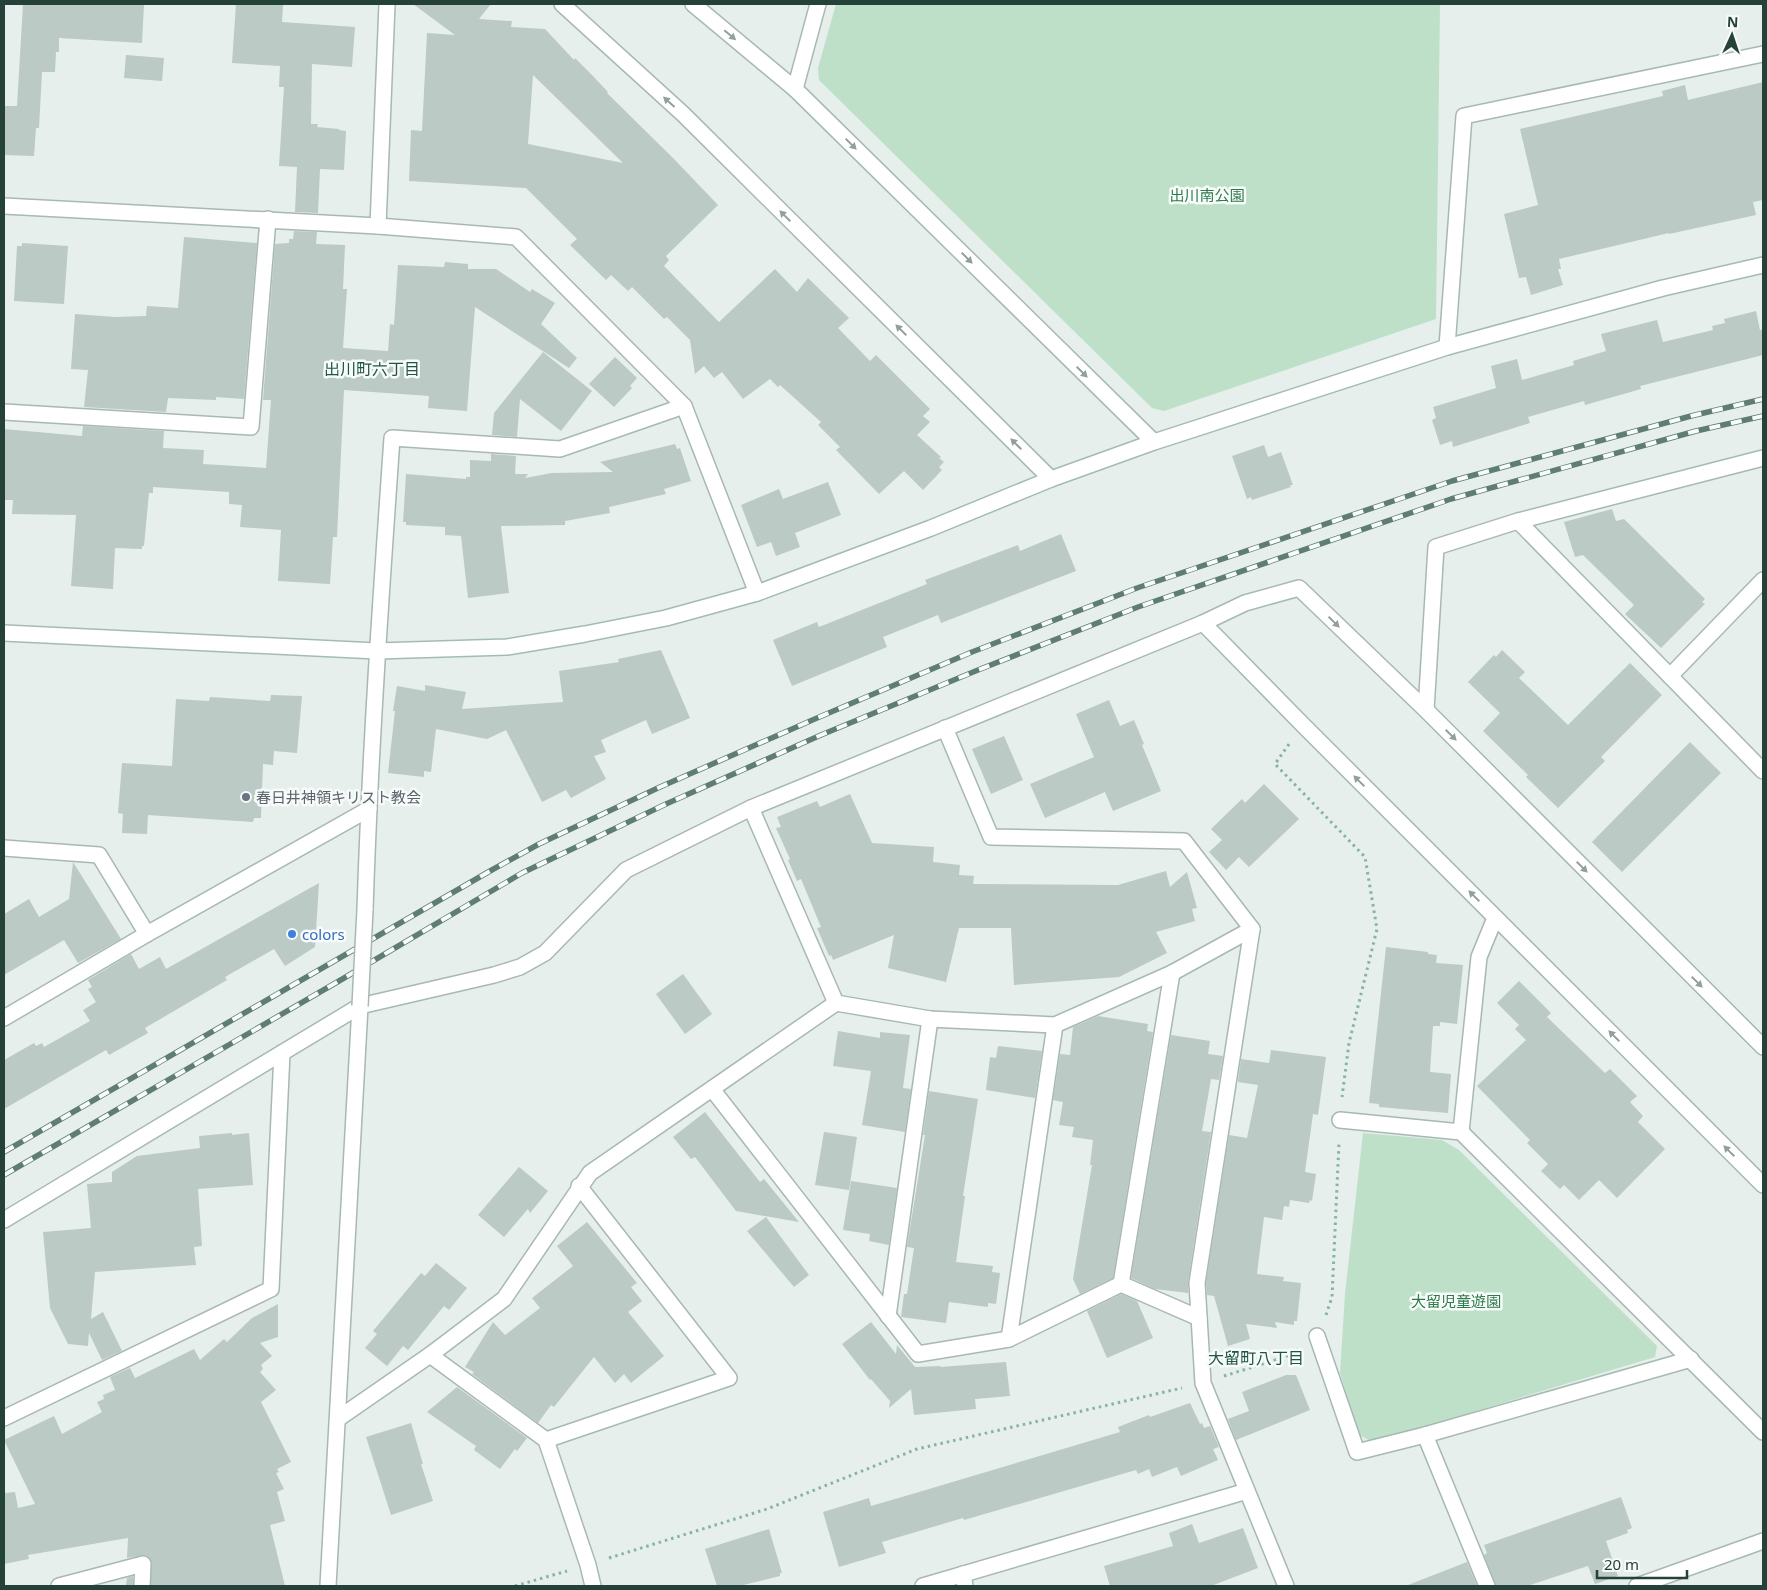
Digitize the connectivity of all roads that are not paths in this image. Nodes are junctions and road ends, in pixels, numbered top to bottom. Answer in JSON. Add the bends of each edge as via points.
{"nodes":[{"id":1,"x":387,"y":4,"type":"edge"},
{"id":2,"x":562,"y":4,"type":"edge"},
{"id":3,"x":693,"y":4,"type":"edge"},
{"id":4,"x":818,"y":4,"type":"edge"},
{"id":5,"x":1763,"y":54,"type":"edge"},
{"id":6,"x":795,"y":89,"type":"junction"},
{"id":7,"x":4,"y":206,"type":"edge"},
{"id":8,"x":268,"y":219,"type":"junction"},
{"id":9,"x":378,"y":226,"type":"junction"},
{"id":10,"x":1763,"y":265,"type":"edge"},
{"id":11,"x":1447,"y":347,"type":"junction"},
{"id":12,"x":684,"y":406,"type":"junction"},
{"id":13,"x":4,"y":412,"type":"edge"},
{"id":14,"x":1154,"y":442,"type":"junction"},
{"id":15,"x":1763,"y":458,"type":"edge"},
{"id":16,"x":1051,"y":479,"type":"junction"},
{"id":17,"x":1518,"y":521,"type":"junction"},
{"id":18,"x":1763,"y":580,"type":"edge"},
{"id":19,"x":756,"y":593,"type":"junction"},
{"id":20,"x":1203,"y":623,"type":"junction"},
{"id":21,"x":4,"y":633,"type":"edge"},
{"id":22,"x":377,"y":652,"type":"junction"},
{"id":23,"x":1670,"y":676,"type":"junction"},
{"id":24,"x":1426,"y":710,"type":"junction"},
{"id":25,"x":945,"y":728,"type":"junction"},
{"id":26,"x":1763,"y":771,"type":"edge"},
{"id":27,"x":751,"y":808,"type":"junction"},
{"id":28,"x":369,"y":810,"type":"junction"},
{"id":29,"x":4,"y":848,"type":"edge"},
{"id":30,"x":1496,"y":918,"type":"junction"},
{"id":31,"x":1252,"y":929,"type":"junction"},
{"id":32,"x":147,"y":934,"type":"junction"},
{"id":33,"x":1172,"y":973,"type":"junction"},
{"id":34,"x":836,"y":1003,"type":"junction"},
{"id":35,"x":360,"y":1006,"type":"junction"},
{"id":36,"x":4,"y":1018,"type":"edge"},
{"id":37,"x":930,"y":1019,"type":"junction"},
{"id":38,"x":1055,"y":1025,"type":"junction"},
{"id":39,"x":1763,"y":1047,"type":"edge"},
{"id":40,"x":282,"y":1053,"type":"junction"},
{"id":41,"x":712,"y":1090,"type":"junction"},
{"id":42,"x":1340,"y":1120,"type":"dead end"},
{"id":43,"x":1461,"y":1132,"type":"junction"},
{"id":44,"x":1763,"y":1185,"type":"edge"},
{"id":45,"x":580,"y":1186,"type":"junction"},
{"id":46,"x":4,"y":1220,"type":"edge"},
{"id":47,"x":1121,"y":1284,"type":"junction"},
{"id":48,"x":888,"y":1316,"type":"junction"},
{"id":49,"x":1199,"y":1318,"type":"junction"},
{"id":50,"x":1317,"y":1336,"type":"dead end"},
{"id":51,"x":1009,"y":1339,"type":"junction"},
{"id":52,"x":430,"y":1355,"type":"junction"},
{"id":53,"x":1690,"y":1360,"type":"junction"},
{"id":54,"x":4,"y":1418,"type":"edge"},
{"id":55,"x":339,"y":1418,"type":"junction"},
{"id":56,"x":1763,"y":1432,"type":"edge"},
{"id":57,"x":1426,"y":1435,"type":"junction"},
{"id":58,"x":546,"y":1440,"type":"junction"},
{"id":59,"x":1247,"y":1491,"type":"junction"},
{"id":60,"x":1763,"y":1541,"type":"edge"},
{"id":61,"x":964,"y":1580,"type":"edge"},
{"id":62,"x":59,"y":1586,"type":"edge"},
{"id":63,"x":142,"y":1586,"type":"edge"},
{"id":64,"x":328,"y":1586,"type":"edge"},
{"id":65,"x":593,"y":1586,"type":"edge"},
{"id":66,"x":923,"y":1586,"type":"edge"},
{"id":67,"x":1286,"y":1586,"type":"edge"},
{"id":68,"x":1487,"y":1586,"type":"edge"},
{"id":69,"x":1637,"y":1586,"type":"edge"}],
"edges":[{"from":1,"to":9,"type":"street"},
{"from":16,"to":2,"type":"street","one_way":true,"via":[[683,114]]},
{"from":3,"to":6,"type":"street","one_way":true},
{"from":4,"to":6,"type":"street"},
{"from":5,"to":11,"type":"street","via":[[1464,116]]},
{"from":6,"to":14,"type":"street","one_way":true},
{"from":7,"to":8,"type":"street"},
{"from":8,"to":9,"type":"street"},
{"from":8,"to":13,"type":"street","via":[[251,427]]},
{"from":9,"to":12,"type":"street","via":[[516,237]]},
{"from":10,"to":11,"type":"street","via":[[1663,288]]},
{"from":11,"to":14,"type":"street"},
{"from":12,"to":19,"type":"street"},
{"from":12,"to":22,"type":"street","via":[[560,449],[392,438]]},
{"from":14,"to":16,"type":"street"},
{"from":15,"to":17,"type":"street"},
{"from":16,"to":19,"type":"street"},
{"from":17,"to":23,"type":"street"},
{"from":17,"to":24,"type":"street","via":[[1436,547]]},
{"from":18,"to":23,"type":"street"},
{"from":19,"to":22,"type":"street","via":[[666,618],[508,647]]},
{"from":20,"to":24,"type":"street","one_way":true,"via":[[1245,603],[1299,588]]},
{"from":20,"to":25,"type":"street"},
{"from":30,"to":20,"type":"street","one_way":true},
{"from":21,"to":22,"type":"street"},
{"from":22,"to":28,"type":"street"},
{"from":23,"to":26,"type":"street"},
{"from":24,"to":39,"type":"street","one_way":true},
{"from":25,"to":27,"type":"street"},
{"from":25,"to":31,"type":"street","via":[[991,836],[1184,841]]},
{"from":27,"to":34,"type":"street"},
{"from":27,"to":35,"type":"street","via":[[626,870],[545,953],[520,967]]},
{"from":28,"to":32,"type":"street"},
{"from":28,"to":35,"type":"street","bridge":true},
{"from":29,"to":32,"type":"street","via":[[99,855]]},
{"from":30,"to":43,"type":"street","via":[[1479,957]]},
{"from":44,"to":30,"type":"street","one_way":true},
{"from":31,"to":33,"type":"street"},
{"from":31,"to":49,"type":"street","via":[[1197,1283]]},
{"from":32,"to":36,"type":"street"},
{"from":33,"to":38,"type":"street"},
{"from":33,"to":47,"type":"street"},
{"from":34,"to":37,"type":"street"},
{"from":34,"to":41,"type":"street"},
{"from":35,"to":40,"type":"street"},
{"from":35,"to":55,"type":"street"},
{"from":37,"to":38,"type":"street"},
{"from":37,"to":48,"type":"street"},
{"from":38,"to":51,"type":"street"},
{"from":40,"to":46,"type":"street"},
{"from":40,"to":54,"type":"street","via":[[270,1288]]},
{"from":41,"to":45,"type":"street","via":[[590,1172]]},
{"from":41,"to":48,"type":"street"},
{"from":42,"to":43,"type":"street"},
{"from":43,"to":53,"type":"street"},
{"from":45,"to":52,"type":"street","via":[[504,1299]]},
{"from":45,"to":58,"type":"street","via":[[729,1378]]},
{"from":47,"to":49,"type":"street"},
{"from":47,"to":51,"type":"street"},
{"from":48,"to":51,"type":"street","via":[[918,1354]]},
{"from":49,"to":59,"type":"street","via":[[1203,1383]]},
{"from":50,"to":57,"type":"street","via":[[1356,1452]]},
{"from":52,"to":55,"type":"street"},
{"from":52,"to":58,"type":"street"},
{"from":53,"to":56,"type":"street"},
{"from":53,"to":57,"type":"street"},
{"from":55,"to":64,"type":"street"},
{"from":57,"to":68,"type":"street"},
{"from":58,"to":65,"type":"street"},
{"from":59,"to":61,"type":"street"},
{"from":59,"to":67,"type":"street"},
{"from":60,"to":69,"type":"street"},
{"from":61,"to":66,"type":"street"},
{"from":62,"to":63,"type":"street","via":[[143,1564]]}]}
